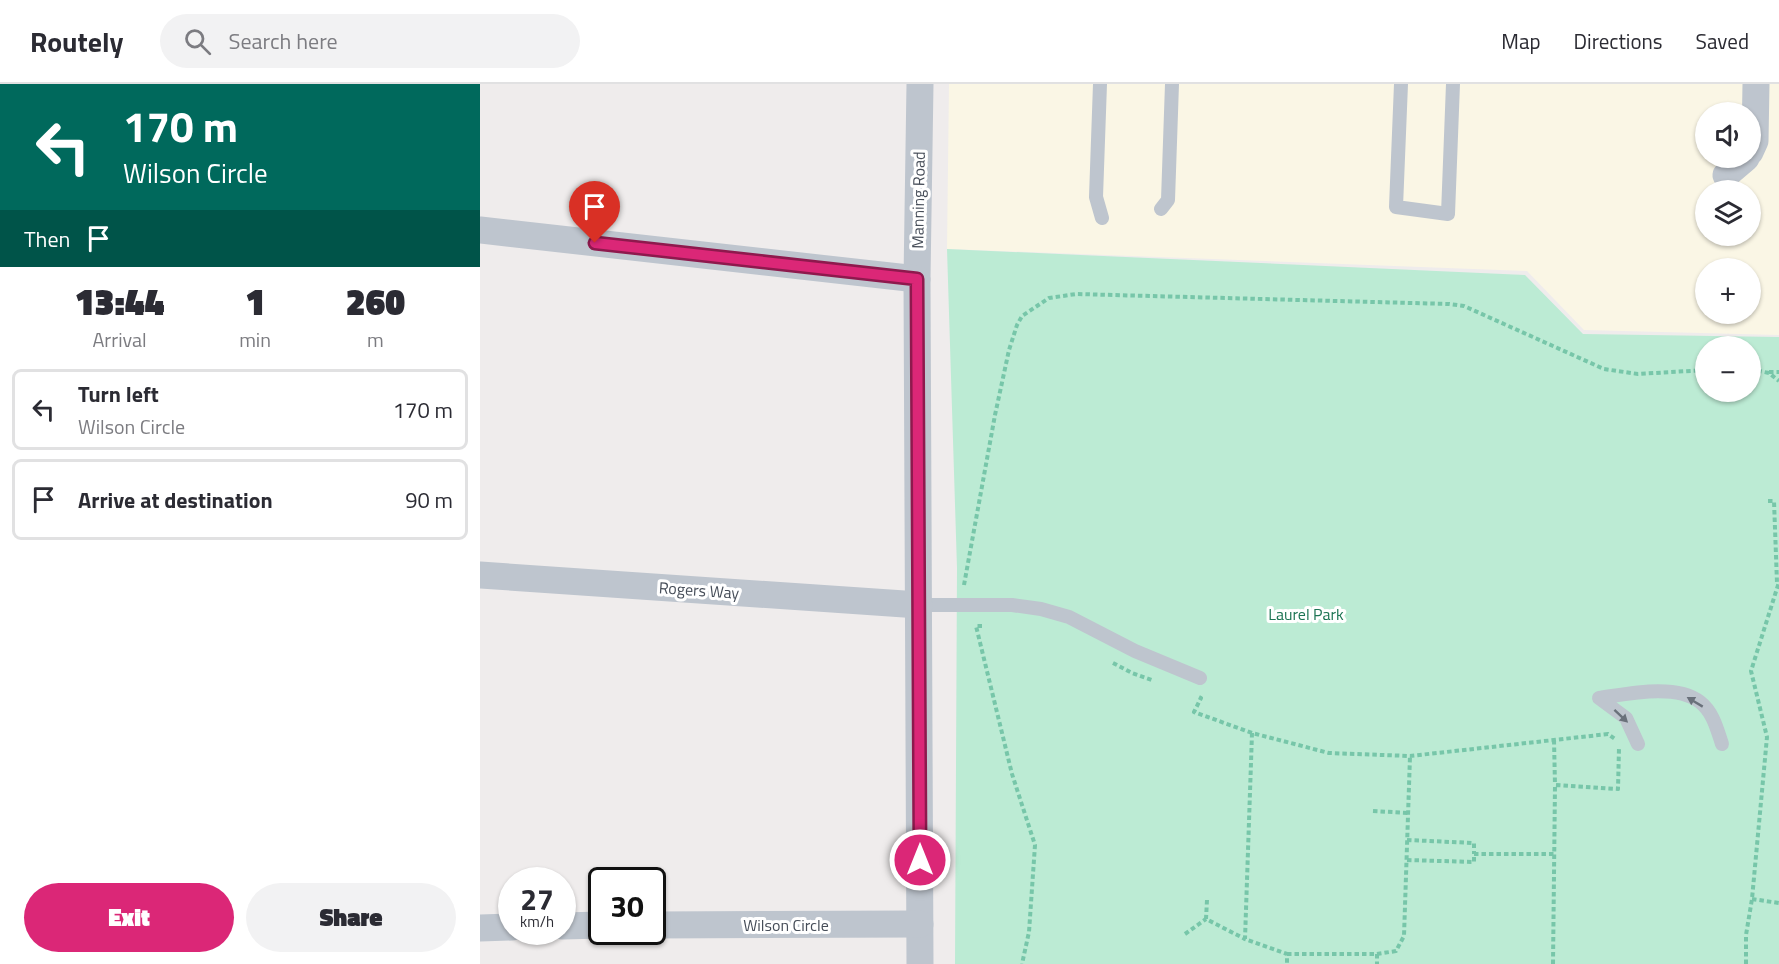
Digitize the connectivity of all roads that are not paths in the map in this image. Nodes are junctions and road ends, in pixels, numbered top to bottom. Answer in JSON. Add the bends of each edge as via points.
{"nodes":[{"id":1,"x":920,"y":84,"type":"edge"},
{"id":2,"x":1100,"y":84,"type":"edge"},
{"id":3,"x":1172,"y":84,"type":"edge"},
{"id":4,"x":1401,"y":84,"type":"edge"},
{"id":5,"x":1453,"y":84,"type":"edge"},
{"id":6,"x":1756,"y":84,"type":"edge"},
{"id":7,"x":1756,"y":102,"type":"edge"},
{"id":8,"x":1735,"y":168,"type":"edge"},
{"id":9,"x":1726,"y":176,"type":"dead end"},
{"id":10,"x":1161,"y":209,"type":"dead end"},
{"id":11,"x":1102,"y":218,"type":"dead end"},
{"id":12,"x":480,"y":230,"type":"edge"},
{"id":13,"x":917,"y":279,"type":"junction"},
{"id":14,"x":480,"y":575,"type":"edge"},
{"id":15,"x":919,"y":605,"type":"junction"},
{"id":16,"x":1200,"y":678,"type":"dead end"},
{"id":17,"x":1638,"y":744,"type":"dead end"},
{"id":18,"x":1722,"y":744,"type":"dead end"},
{"id":19,"x":920,"y":924,"type":"junction"},
{"id":20,"x":666,"y":925,"type":"edge"},
{"id":21,"x":498,"y":927,"type":"edge"},
{"id":22,"x":480,"y":928,"type":"edge"},
{"id":23,"x":920,"y":964,"type":"edge"}],
"edges":[{"from":1,"to":13,"type":"street","name":"Manning Road"},
{"from":2,"to":11,"type":"lane","via":[[1096,197]]},
{"from":3,"to":10,"type":"lane","via":[[1168,201]]},
{"from":4,"to":5,"type":"lane","via":[[1396,207],[1448,214]]},
{"from":6,"to":7,"type":"street"},
{"from":8,"to":9,"type":"street"},
{"from":12,"to":13,"type":"street"},
{"from":13,"to":15,"type":"street","name":"Manning Road"},
{"from":14,"to":15,"type":"street","name":"Rogers Way"},
{"from":15,"to":16,"type":"lane","via":[[1012,605],[1041,609],[1069,617]]},
{"from":15,"to":19,"type":"street","name":"Manning Road"},
{"from":18,"to":17,"type":"lane","one_way":true,"via":[[1714,721],[1700,702],[1678,693],[1646,692],[1599,698],[1626,718]]},
{"from":19,"to":20,"type":"street","name":"Wilson Circle"},
{"from":19,"to":23,"type":"street","name":"Manning Road"},
{"from":21,"to":22,"type":"street"}]}
